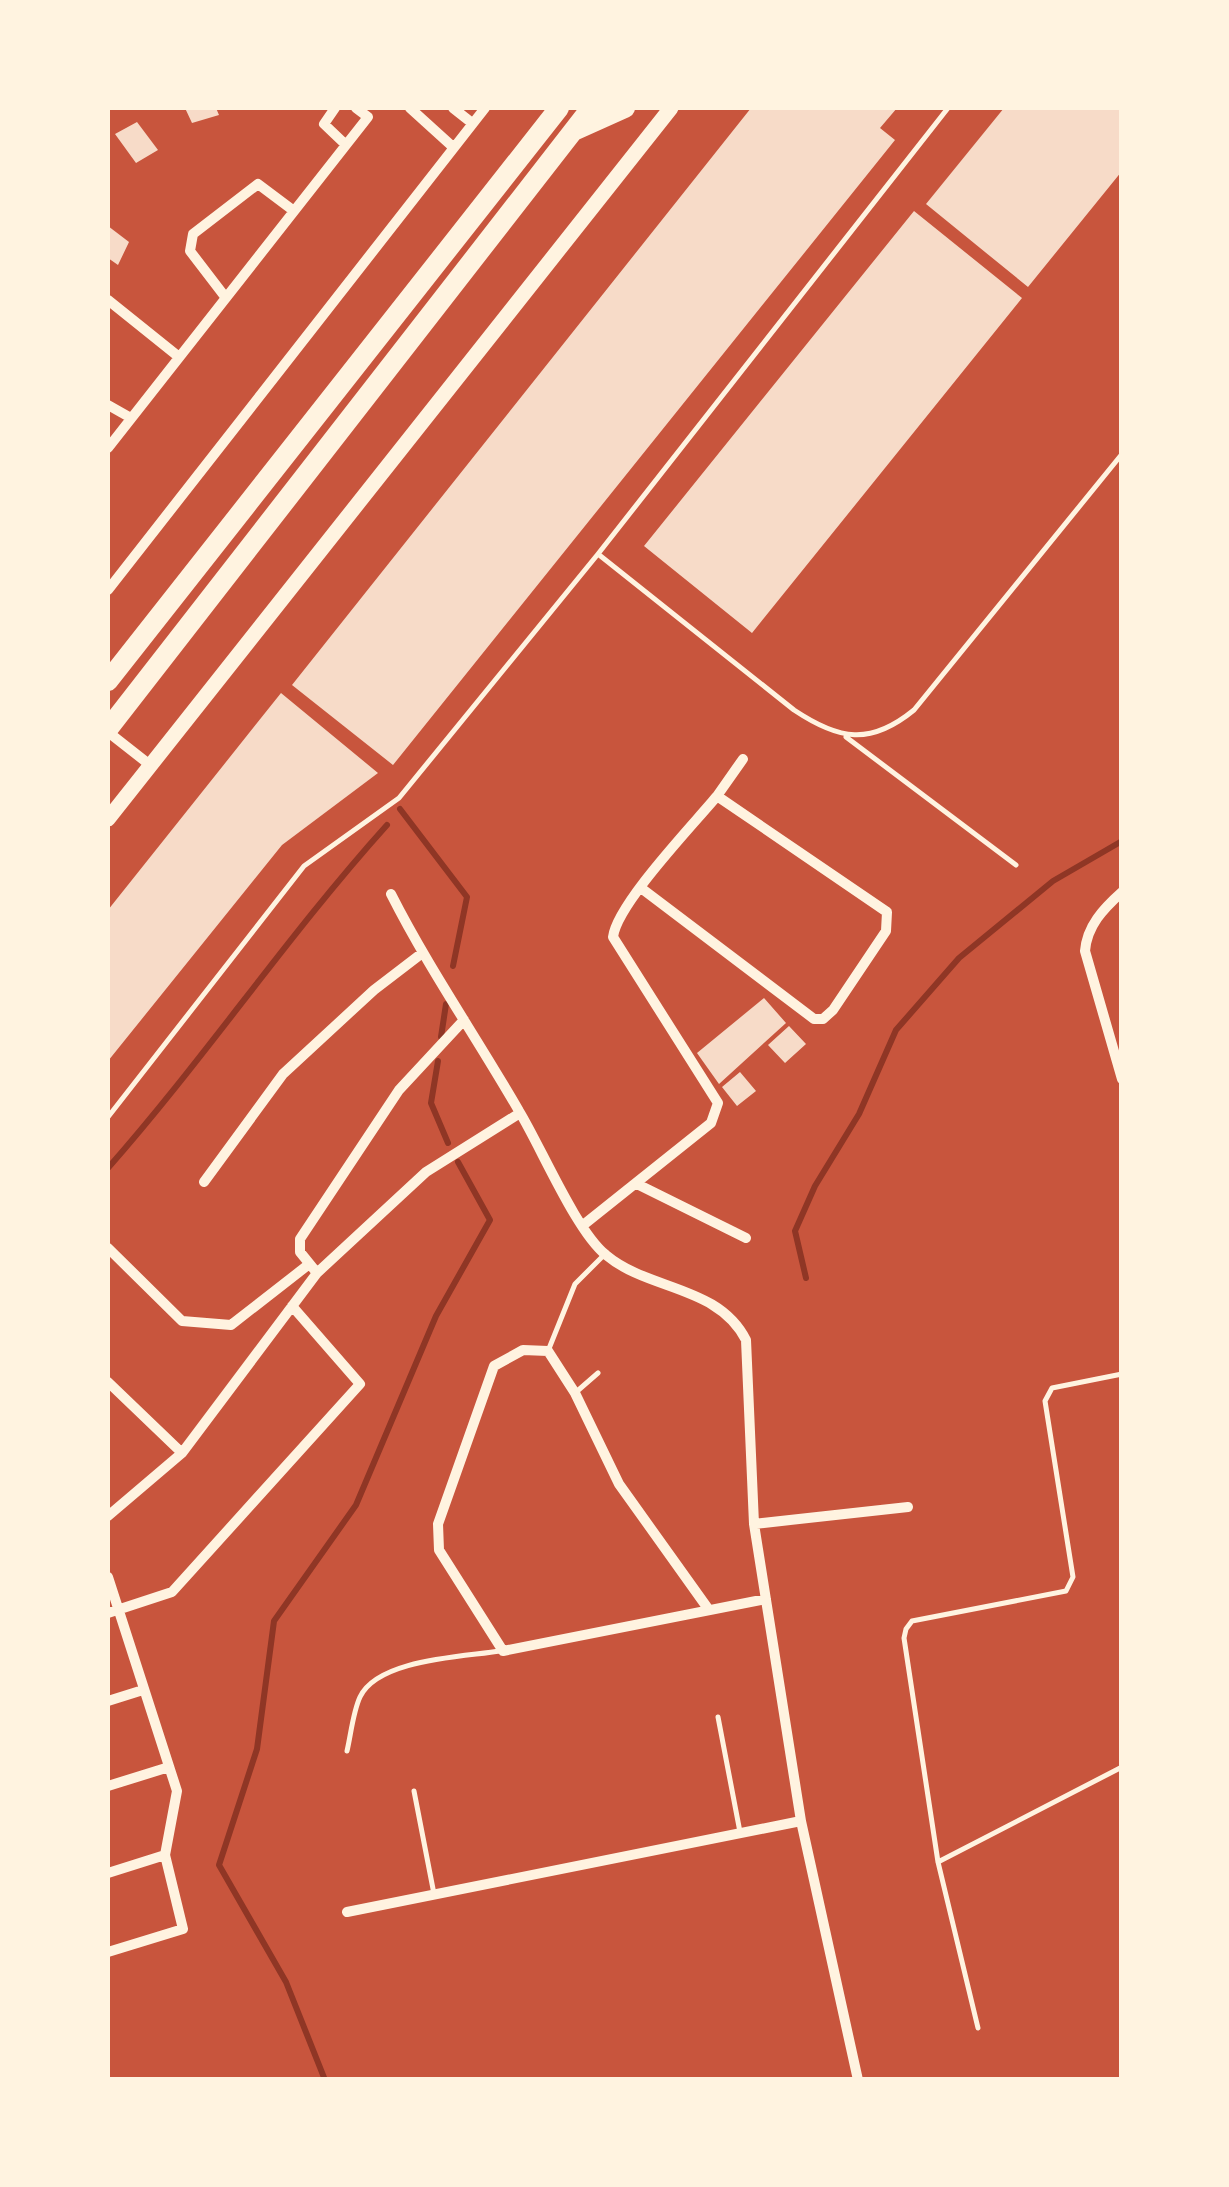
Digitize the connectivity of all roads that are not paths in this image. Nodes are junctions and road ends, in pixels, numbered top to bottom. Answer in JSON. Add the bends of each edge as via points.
{"nodes":[{"id":1,"x":336,"y":108,"type":"edge"},
{"id":2,"x":356,"y":108,"type":"edge"},
{"id":3,"x":410,"y":108,"type":"edge"},
{"id":4,"x":453,"y":108,"type":"edge"},
{"id":5,"x":484,"y":108,"type":"edge"},
{"id":6,"x":558,"y":108,"type":"edge"},
{"id":7,"x":591,"y":108,"type":"edge"},
{"id":8,"x":625,"y":108,"type":"edge"},
{"id":9,"x":671,"y":108,"type":"edge"},
{"id":10,"x":948,"y":108,"type":"edge"},
{"id":11,"x":472,"y":123,"type":"junction"},
{"id":12,"x":574,"y":131,"type":"junction"},
{"id":13,"x":346,"y":145,"type":"junction"},
{"id":14,"x":453,"y":147,"type":"junction"},
{"id":15,"x":294,"y":211,"type":"junction"},
{"id":16,"x":226,"y":298,"type":"junction"},
{"id":17,"x":108,"y":300,"type":"edge"},
{"id":18,"x":179,"y":357,"type":"junction"},
{"id":19,"x":108,"y":404,"type":"edge"},
{"id":20,"x":132,"y":418,"type":"junction"},
{"id":21,"x":108,"y":448,"type":"edge"},
{"id":22,"x":1122,"y":454,"type":"edge"},
{"id":23,"x":598,"y":554,"type":"junction"},
{"id":24,"x":108,"y":590,"type":"edge"},
{"id":25,"x":111,"y":677,"type":"edge"},
{"id":26,"x":108,"y":730,"type":"edge"},
{"id":27,"x":843,"y":735,"type":"junction"},
{"id":28,"x":742,"y":759,"type":"dead end"},
{"id":29,"x":150,"y":765,"type":"junction"},
{"id":30,"x":718,"y":796,"type":"junction"},
{"id":31,"x":108,"y":819,"type":"edge"},
{"id":32,"x":1016,"y":865,"type":"dead end"},
{"id":33,"x":641,"y":888,"type":"junction"},
{"id":34,"x":1122,"y":892,"type":"edge"},
{"id":35,"x":391,"y":894,"type":"dead end"},
{"id":36,"x":421,"y":954,"type":"junction"},
{"id":37,"x":464,"y":1020,"type":"junction"},
{"id":38,"x":1122,"y":1079,"type":"edge"},
{"id":39,"x":520,"y":1112,"type":"junction"},
{"id":40,"x":108,"y":1117,"type":"edge"},
{"id":41,"x":204,"y":1182,"type":"dead end"},
{"id":42,"x":637,"y":1184,"type":"junction"},
{"id":43,"x":582,"y":1226,"type":"junction"},
{"id":44,"x":746,"y":1238,"type":"dead end"},
{"id":45,"x":108,"y":1248,"type":"edge"},
{"id":46,"x":605,"y":1254,"type":"junction"},
{"id":47,"x":312,"y":1269,"type":"junction"},
{"id":48,"x":292,"y":1306,"type":"junction"},
{"id":49,"x":548,"y":1351,"type":"junction"},
{"id":50,"x":598,"y":1373,"type":"dead end"},
{"id":51,"x":1122,"y":1374,"type":"edge"},
{"id":52,"x":108,"y":1382,"type":"edge"},
{"id":53,"x":575,"y":1393,"type":"junction"},
{"id":54,"x":182,"y":1453,"type":"junction"},
{"id":55,"x":108,"y":1497,"type":"edge"},
{"id":56,"x":119,"y":1507,"type":"junction"},
{"id":57,"x":908,"y":1507,"type":"dead end"},
{"id":58,"x":108,"y":1516,"type":"edge"},
{"id":59,"x":754,"y":1524,"type":"junction"},
{"id":60,"x":108,"y":1578,"type":"edge"},
{"id":61,"x":766,"y":1600,"type":"junction"},
{"id":62,"x":709,"y":1610,"type":"junction"},
{"id":63,"x":112,"y":1611,"type":"edge"},
{"id":64,"x":503,"y":1651,"type":"junction"},
{"id":65,"x":143,"y":1690,"type":"junction"},
{"id":66,"x":108,"y":1701,"type":"edge"},
{"id":67,"x":718,"y":1717,"type":"dead end"},
{"id":68,"x":347,"y":1751,"type":"dead end"},
{"id":69,"x":169,"y":1767,"type":"junction"},
{"id":70,"x":1122,"y":1767,"type":"edge"},
{"id":71,"x":108,"y":1786,"type":"edge"},
{"id":72,"x":414,"y":1791,"type":"dead end"},
{"id":73,"x":801,"y":1821,"type":"junction"},
{"id":74,"x":740,"y":1833,"type":"junction"},
{"id":75,"x":166,"y":1854,"type":"junction"},
{"id":76,"x":938,"y":1862,"type":"junction"},
{"id":77,"x":108,"y":1873,"type":"edge"},
{"id":78,"x":434,"y":1894,"type":"junction"},
{"id":79,"x":347,"y":1912,"type":"dead end"},
{"id":80,"x":108,"y":1952,"type":"edge"},
{"id":81,"x":978,"y":2028,"type":"dead end"},
{"id":82,"x":858,"y":2080,"type":"edge"}],
"edges":[{"from":1,"to":13,"type":"street","via":[[324,124]]},
{"from":2,"to":13,"type":"street","via":[[368,118]]},
{"from":3,"to":14,"type":"street"},
{"from":4,"to":11,"type":"street"},
{"from":5,"to":11,"type":"street"},
{"from":6,"to":25,"type":"highway"},
{"from":7,"to":12,"type":"highway"},
{"from":8,"to":12,"type":"highway"},
{"from":9,"to":29,"type":"main road"},
{"from":10,"to":23,"type":"lane"},
{"from":11,"to":14,"type":"street"},
{"from":12,"to":26,"type":"highway"},
{"from":13,"to":15,"type":"street"},
{"from":14,"to":24,"type":"street"},
{"from":15,"to":16,"type":"street"},
{"from":15,"to":16,"type":"street","via":[[258,184],[193,234],[190,251]]},
{"from":16,"to":18,"type":"street"},
{"from":17,"to":18,"type":"street"},
{"from":18,"to":20,"type":"street"},
{"from":19,"to":20,"type":"street"},
{"from":20,"to":21,"type":"street"},
{"from":22,"to":27,"type":"lane","via":[[914,710],[896,726]]},
{"from":23,"to":27,"type":"lane","via":[[794,710]]},
{"from":23,"to":40,"type":"lane","via":[[399,798],[304,866]]},
{"from":26,"to":29,"type":"street"},
{"from":27,"to":32,"type":"lane"},
{"from":28,"to":30,"type":"street"},
{"from":29,"to":31,"type":"main road"},
{"from":30,"to":33,"type":"street"},
{"from":30,"to":33,"type":"street","via":[[887,912],[886,931],[832,1010],[814,1019]]},
{"from":33,"to":42,"type":"street","via":[[614,924],[613,936],[718,1103],[712,1123]]},
{"from":34,"to":38,"type":"street","via":[[1094,922],[1085,951]]},
{"from":35,"to":36,"type":"street"},
{"from":36,"to":37,"type":"street"},
{"from":36,"to":41,"type":"street","via":[[284,1074]]},
{"from":37,"to":39,"type":"street"},
{"from":37,"to":47,"type":"street","via":[[398,1090],[300,1240]]},
{"from":39,"to":43,"type":"street"},
{"from":39,"to":47,"type":"street","via":[[426,1172]]},
{"from":42,"to":43,"type":"street"},
{"from":42,"to":44,"type":"street"},
{"from":43,"to":46,"type":"street"},
{"from":45,"to":47,"type":"street","via":[[182,1322],[231,1325]]},
{"from":46,"to":49,"type":"lane","via":[[575,1284]]},
{"from":46,"to":59,"type":"street","via":[[702,1297],[736,1321],[746,1340]]},
{"from":47,"to":48,"type":"street"},
{"from":48,"to":54,"type":"street"},
{"from":48,"to":63,"type":"street","via":[[360,1384],[172,1592]]},
{"from":49,"to":53,"type":"street"},
{"from":49,"to":64,"type":"street","via":[[523,1350],[494,1366],[438,1524],[439,1550]]},
{"from":50,"to":53,"type":"lane"},
{"from":51,"to":76,"type":"lane","via":[[1052,1388],[1045,1401],[1073,1578],[1066,1591],[912,1622],[906,1629]]},
{"from":52,"to":54,"type":"street"},
{"from":53,"to":62,"type":"street","via":[[619,1484]]},
{"from":54,"to":56,"type":"street"},
{"from":55,"to":56,"type":"street"},
{"from":56,"to":58,"type":"street"},
{"from":57,"to":59,"type":"street"},
{"from":59,"to":61,"type":"street"},
{"from":60,"to":63,"type":"street"},
{"from":61,"to":62,"type":"street"},
{"from":61,"to":73,"type":"street"},
{"from":62,"to":64,"type":"street"},
{"from":63,"to":65,"type":"street"},
{"from":64,"to":68,"type":"lane","via":[[401,1667],[376,1678],[360,1695]]},
{"from":65,"to":66,"type":"street"},
{"from":65,"to":69,"type":"street"},
{"from":67,"to":74,"type":"lane"},
{"from":69,"to":71,"type":"street"},
{"from":69,"to":75,"type":"street","via":[[177,1791]]},
{"from":70,"to":76,"type":"lane"},
{"from":72,"to":78,"type":"lane"},
{"from":73,"to":74,"type":"street"},
{"from":73,"to":82,"type":"street"},
{"from":74,"to":78,"type":"street"},
{"from":75,"to":77,"type":"street"},
{"from":75,"to":80,"type":"street","via":[[183,1928]]},
{"from":76,"to":81,"type":"lane"},
{"from":78,"to":79,"type":"street"}]}
